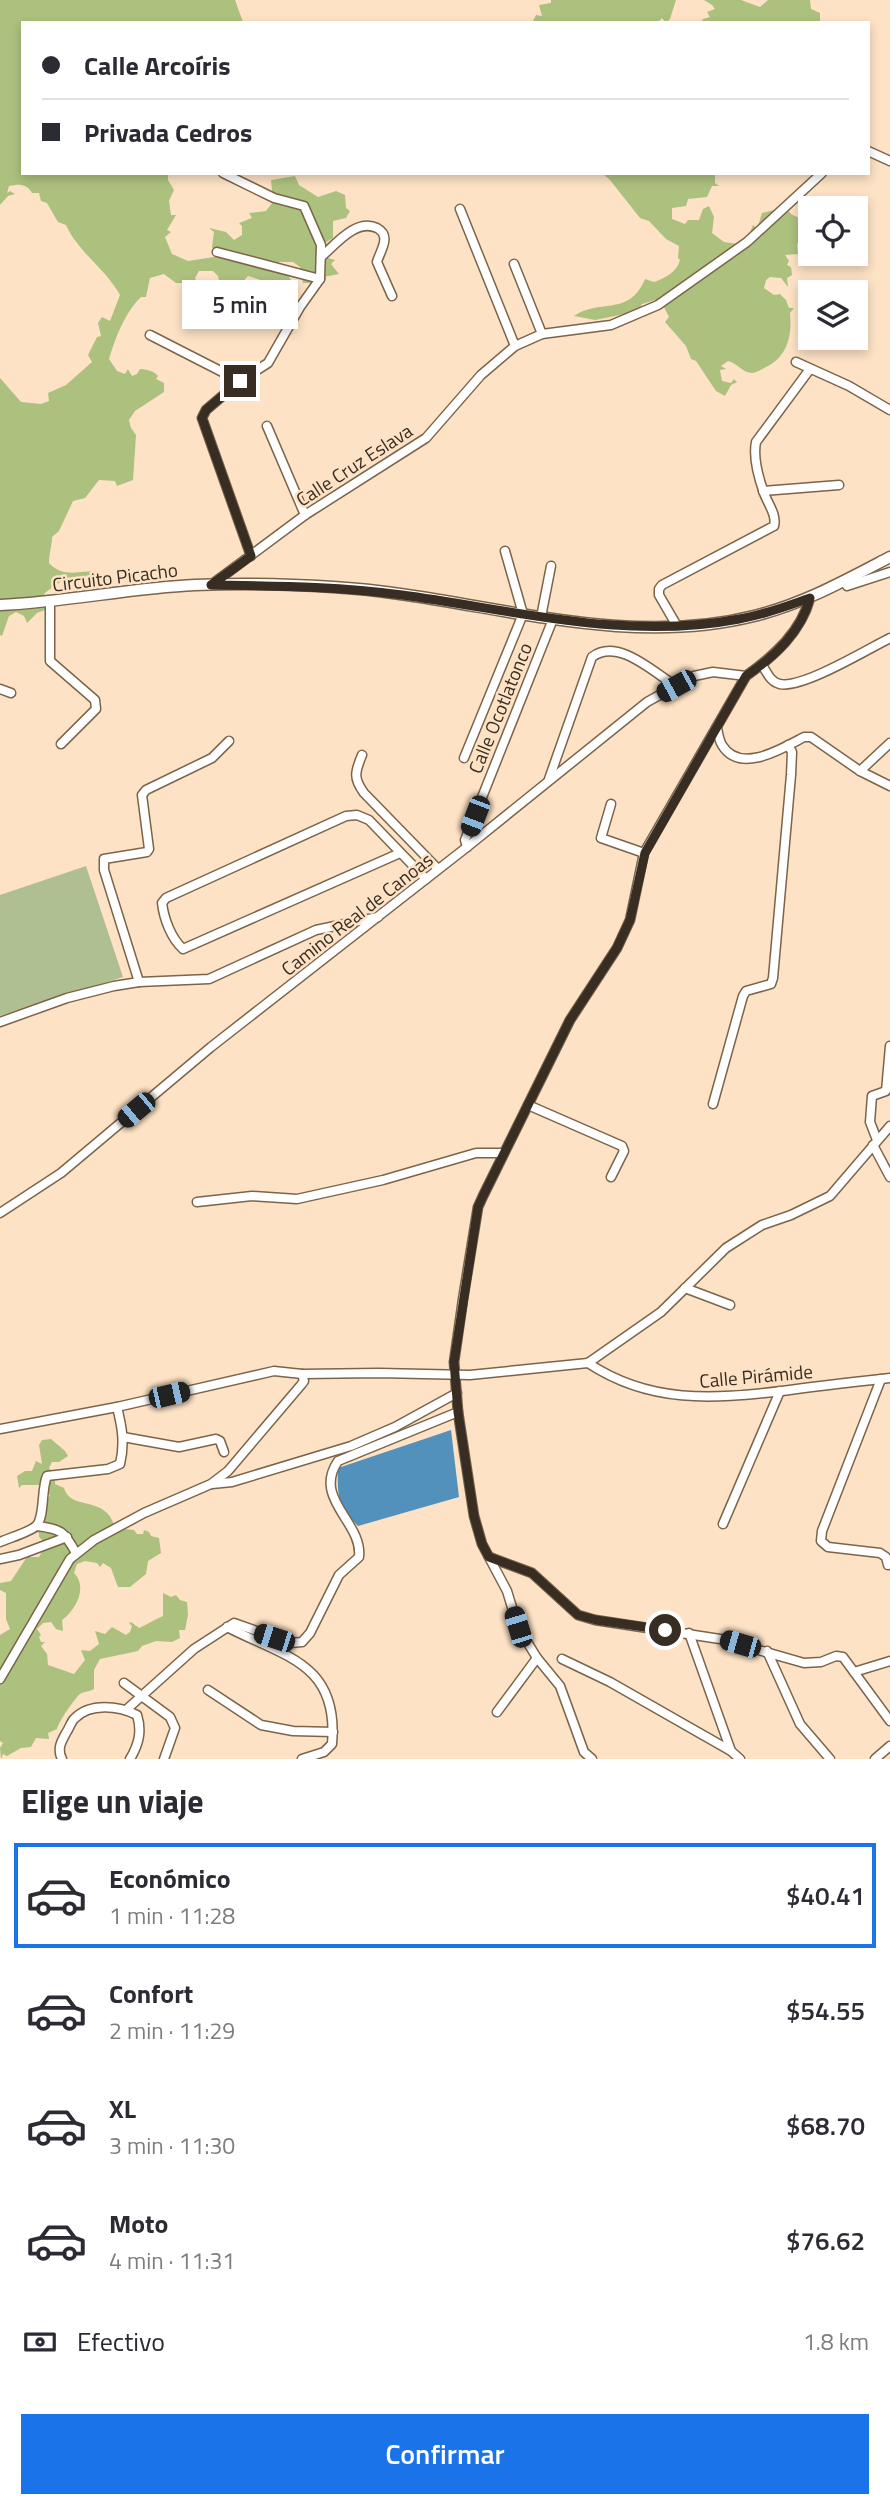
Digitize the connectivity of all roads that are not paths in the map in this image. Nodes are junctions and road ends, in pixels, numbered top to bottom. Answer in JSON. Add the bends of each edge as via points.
{"nodes":[{"id":1,"x":870,"y":152,"type":"edge"},
{"id":2,"x":890,"y":161,"type":"edge"},
{"id":3,"x":227,"y":175,"type":"edge"},
{"id":4,"x":820,"y":175,"type":"edge"},
{"id":5,"x":460,"y":209,"type":"dead end"},
{"id":6,"x":217,"y":252,"type":"dead end"},
{"id":7,"x":321,"y":257,"type":"junction"},
{"id":8,"x":514,"y":264,"type":"dead end"},
{"id":9,"x":320,"y":279,"type":"junction"},
{"id":10,"x":392,"y":296,"type":"dead end"},
{"id":11,"x":542,"y":334,"type":"junction"},
{"id":12,"x":150,"y":335,"type":"dead end"},
{"id":13,"x":515,"y":346,"type":"junction"},
{"id":14,"x":796,"y":362,"type":"dead end"},
{"id":15,"x":810,"y":369,"type":"junction"},
{"id":16,"x":240,"y":381,"type":"junction"},
{"id":17,"x":890,"y":410,"type":"edge"},
{"id":18,"x":267,"y":426,"type":"dead end"},
{"id":19,"x":839,"y":485,"type":"dead end"},
{"id":20,"x":763,"y":491,"type":"junction"},
{"id":21,"x":305,"y":515,"type":"junction"},
{"id":22,"x":505,"y":551,"type":"dead end"},
{"id":23,"x":251,"y":556,"type":"junction"},
{"id":24,"x":890,"y":557,"type":"edge"},
{"id":25,"x":551,"y":566,"type":"dead end"},
{"id":26,"x":890,"y":572,"type":"edge"},
{"id":27,"x":844,"y":581,"type":"junction"},
{"id":28,"x":211,"y":585,"type":"junction"},
{"id":29,"x":810,"y":598,"type":"junction"},
{"id":30,"x":50,"y":603,"type":"junction"},
{"id":31,"x":0,"y":605,"type":"edge"},
{"id":32,"x":523,"y":614,"type":"junction"},
{"id":33,"x":541,"y":617,"type":"junction"},
{"id":34,"x":552,"y":619,"type":"junction"},
{"id":35,"x":677,"y":626,"type":"junction"},
{"id":36,"x":890,"y":638,"type":"edge"},
{"id":37,"x":762,"y":665,"type":"junction"},
{"id":38,"x":746,"y":676,"type":"junction"},
{"id":39,"x":676,"y":686,"type":"junction"},
{"id":40,"x":0,"y":689,"type":"edge"},
{"id":41,"x":11,"y":693,"type":"dead end"},
{"id":42,"x":717,"y":728,"type":"junction"},
{"id":43,"x":229,"y":741,"type":"dead end"},
{"id":44,"x":890,"y":743,"type":"edge"},
{"id":45,"x":61,"y":744,"type":"dead end"},
{"id":46,"x":788,"y":745,"type":"junction"},
{"id":47,"x":362,"y":755,"type":"dead end"},
{"id":48,"x":464,"y":758,"type":"dead end"},
{"id":49,"x":860,"y":771,"type":"junction"},
{"id":50,"x":549,"y":780,"type":"junction"},
{"id":51,"x":890,"y":786,"type":"edge"},
{"id":52,"x":611,"y":804,"type":"dead end"},
{"id":53,"x":467,"y":847,"type":"junction"},
{"id":54,"x":400,"y":853,"type":"junction"},
{"id":55,"x":645,"y":853,"type":"junction"},
{"id":56,"x":438,"y":869,"type":"junction"},
{"id":57,"x":426,"y":879,"type":"junction"},
{"id":58,"x":380,"y":916,"type":"junction"},
{"id":59,"x":139,"y":982,"type":"junction"},
{"id":60,"x":0,"y":1022,"type":"edge"},
{"id":61,"x":890,"y":1046,"type":"edge"},
{"id":62,"x":713,"y":1104,"type":"dead end"},
{"id":63,"x":528,"y":1105,"type":"junction"},
{"id":64,"x":889,"y":1130,"type":"edge"},
{"id":65,"x":875,"y":1143,"type":"junction"},
{"id":66,"x":503,"y":1153,"type":"junction"},
{"id":67,"x":611,"y":1177,"type":"dead end"},
{"id":68,"x":890,"y":1177,"type":"edge"},
{"id":69,"x":197,"y":1202,"type":"dead end"},
{"id":70,"x":0,"y":1213,"type":"edge"},
{"id":71,"x":685,"y":1288,"type":"junction"},
{"id":72,"x":730,"y":1305,"type":"dead end"},
{"id":73,"x":588,"y":1363,"type":"junction"},
{"id":74,"x":302,"y":1374,"type":"junction"},
{"id":75,"x":455,"y":1376,"type":"junction"},
{"id":76,"x":886,"y":1378,"type":"edge"},
{"id":77,"x":780,"y":1391,"type":"junction"},
{"id":78,"x":457,"y":1392,"type":"junction"},
{"id":79,"x":117,"y":1407,"type":"junction"},
{"id":80,"x":458,"y":1412,"type":"junction"},
{"id":81,"x":0,"y":1429,"type":"edge"},
{"id":82,"x":123,"y":1437,"type":"junction"},
{"id":83,"x":224,"y":1452,"type":"dead end"},
{"id":84,"x":211,"y":1484,"type":"junction"},
{"id":85,"x":723,"y":1524,"type":"dead end"},
{"id":86,"x":37,"y":1526,"type":"junction"},
{"id":87,"x":66,"y":1536,"type":"junction"},
{"id":88,"x":0,"y":1542,"type":"edge"},
{"id":89,"x":76,"y":1553,"type":"junction"},
{"id":90,"x":489,"y":1557,"type":"junction"},
{"id":91,"x":0,"y":1559,"type":"edge"},
{"id":92,"x":888,"y":1565,"type":"dead end"},
{"id":93,"x":227,"y":1627,"type":"junction"},
{"id":94,"x":689,"y":1633,"type":"junction"},
{"id":95,"x":767,"y":1651,"type":"junction"},
{"id":96,"x":537,"y":1658,"type":"junction"},
{"id":97,"x":562,"y":1659,"type":"dead end"},
{"id":98,"x":890,"y":1661,"type":"edge"},
{"id":99,"x":854,"y":1672,"type":"junction"},
{"id":100,"x":0,"y":1679,"type":"edge"},
{"id":101,"x":124,"y":1683,"type":"dead end"},
{"id":102,"x":208,"y":1690,"type":"dead end"},
{"id":103,"x":143,"y":1697,"type":"junction"},
{"id":104,"x":127,"y":1710,"type":"junction"},
{"id":105,"x":497,"y":1712,"type":"dead end"},
{"id":106,"x":890,"y":1721,"type":"edge"},
{"id":107,"x":333,"y":1732,"type":"junction"},
{"id":108,"x":890,"y":1746,"type":"edge"},
{"id":109,"x":731,"y":1751,"type":"junction"},
{"id":110,"x":62,"y":1759,"type":"edge"},
{"id":111,"x":130,"y":1759,"type":"edge"},
{"id":112,"x":164,"y":1759,"type":"edge"},
{"id":113,"x":302,"y":1759,"type":"edge"},
{"id":114,"x":592,"y":1759,"type":"edge"},
{"id":115,"x":740,"y":1759,"type":"edge"},
{"id":116,"x":830,"y":1759,"type":"edge"},
{"id":117,"x":875,"y":1759,"type":"edge"}],
"edges":[{"from":1,"to":2,"type":"street"},
{"from":3,"to":7,"type":"street","via":[[274,198],[304,206],[321,245]]},
{"from":4,"to":11,"type":"street","name":"Calle Cruz Eslava","via":[[747,242],[658,305],[611,325]]},
{"from":5,"to":13,"type":"street"},
{"from":6,"to":9,"type":"street"},
{"from":7,"to":9,"type":"street"},
{"from":7,"to":10,"type":"street","via":[[356,228],[365,225],[382,231],[384,246],[378,269]]},
{"from":8,"to":11,"type":"street"},
{"from":9,"to":16,"type":"street","via":[[268,363]]},
{"from":11,"to":13,"type":"street","name":"Calle Cruz Eslava"},
{"from":12,"to":16,"type":"street"},
{"from":13,"to":21,"type":"street","name":"Calle Cruz Eslava","via":[[481,374],[426,438]]},
{"from":14,"to":15,"type":"street"},
{"from":15,"to":17,"type":"street"},
{"from":15,"to":20,"type":"street","via":[[756,442]]},
{"from":16,"to":23,"type":"street","via":[[202,418]]},
{"from":18,"to":21,"type":"street"},
{"from":19,"to":20,"type":"street"},
{"from":20,"to":35,"type":"street","via":[[774,526],[659,589]]},
{"from":21,"to":23,"type":"street","name":"Calle Cruz Eslava"},
{"from":22,"to":32,"type":"street"},
{"from":23,"to":28,"type":"street","name":"Calle Cruz Eslava"},
{"from":24,"to":27,"type":"main road","name":"Circuito Picacho"},
{"from":25,"to":33,"type":"street"},
{"from":26,"to":27,"type":"street","via":[[856,585],[847,586]]},
{"from":27,"to":29,"type":"main road","name":"Circuito Picacho"},
{"from":28,"to":30,"type":"main road","name":"Circuito Picacho"},
{"from":28,"to":32,"type":"main road","name":"Circuito Picacho","via":[[334,587]]},
{"from":29,"to":35,"type":"main road","name":"Circuito Picacho","via":[[747,618]]},
{"from":29,"to":37,"type":"street","via":[[797,630]]},
{"from":30,"to":31,"type":"main road","name":"Circuito Picacho"},
{"from":30,"to":45,"type":"street","via":[[52,666],[96,705]]},
{"from":32,"to":33,"type":"main road","name":"Circuito Picacho"},
{"from":32,"to":48,"type":"street"},
{"from":33,"to":34,"type":"main road","name":"Circuito Picacho"},
{"from":34,"to":35,"type":"main road","name":"Circuito Picacho","via":[[604,626]]},
{"from":34,"to":53,"type":"street","name":"Calle Ocotlatonco","via":[[465,840]]},
{"from":36,"to":37,"type":"street","via":[[803,682],[781,685]]},
{"from":37,"to":38,"type":"street"},
{"from":38,"to":39,"type":"street","name":"Camino Real de Canoas","via":[[713,672]]},
{"from":38,"to":42,"type":"street"},
{"from":39,"to":50,"type":"street","name":"Camino Real de Canoas","via":[[647,702]]},
{"from":39,"to":50,"type":"street","via":[[640,661],[611,651],[592,657]]},
{"from":40,"to":41,"type":"street"},
{"from":42,"to":46,"type":"street","via":[[722,746],[738,756],[757,758]]},
{"from":42,"to":55,"type":"street"},
{"from":43,"to":59,"type":"street","via":[[212,758],[142,795],[147,852],[104,859]]},
{"from":44,"to":49,"type":"street"},
{"from":46,"to":49,"type":"street","via":[[811,737]]},
{"from":46,"to":62,"type":"street","via":[[791,775],[771,985],[746,990],[743,996]]},
{"from":47,"to":56,"type":"street","via":[[354,773],[356,781]]},
{"from":49,"to":51,"type":"street"},
{"from":50,"to":53,"type":"street","name":"Camino Real de Canoas"},
{"from":52,"to":55,"type":"street","via":[[600,838]]},
{"from":53,"to":56,"type":"street","name":"Camino Real de Canoas"},
{"from":54,"to":54,"type":"street","via":[[183,949],[175,942],[163,911],[166,898],[346,816],[369,820]]},
{"from":54,"to":57,"type":"street"},
{"from":55,"to":63,"type":"street","via":[[630,920],[570,1020]]},
{"from":56,"to":57,"type":"street","name":"Camino Real de Canoas"},
{"from":57,"to":58,"type":"street","name":"Camino Real de Canoas"},
{"from":58,"to":59,"type":"street","via":[[316,930],[209,979]]},
{"from":58,"to":70,"type":"street","name":"Camino Real de Canoas","via":[[211,1047],[61,1173]]},
{"from":59,"to":60,"type":"street","via":[[67,998]]},
{"from":61,"to":65,"type":"street","via":[[886,1091],[872,1096],[870,1122]]},
{"from":63,"to":66,"type":"street"},
{"from":63,"to":67,"type":"street","via":[[622,1146],[624,1151]]},
{"from":64,"to":65,"type":"street"},
{"from":65,"to":68,"type":"street"},
{"from":65,"to":71,"type":"street","via":[[830,1196],[762,1225],[726,1248]]},
{"from":66,"to":69,"type":"street","via":[[476,1153],[297,1199],[252,1196]]},
{"from":66,"to":75,"type":"street","via":[[478,1207]]},
{"from":71,"to":72,"type":"street"},
{"from":71,"to":73,"type":"street","via":[[643,1326]]},
{"from":73,"to":75,"type":"street"},
{"from":73,"to":77,"type":"street","name":"Calle Pirámide","via":[[618,1381],[677,1396],[713,1398]]},
{"from":74,"to":75,"type":"street"},
{"from":74,"to":79,"type":"street","via":[[274,1371]]},
{"from":74,"to":84,"type":"street","via":[[301,1385],[228,1471]]},
{"from":75,"to":78,"type":"street"},
{"from":76,"to":77,"type":"street","name":"Calle Pirámide"},
{"from":76,"to":92,"type":"street","via":[[821,1541],[828,1547],[880,1553]]},
{"from":77,"to":85,"type":"street"},
{"from":78,"to":80,"type":"street"},
{"from":78,"to":84,"type":"street","via":[[351,1446],[232,1482]]},
{"from":79,"to":81,"type":"street"},
{"from":79,"to":82,"type":"street"},
{"from":80,"to":90,"type":"street","via":[[474,1516]]},
{"from":80,"to":93,"type":"street","via":[[338,1461],[330,1473],[331,1488],[341,1514],[358,1537],[359,1557],[339,1575],[302,1642],[290,1643],[234,1623]]},
{"from":82,"to":83,"type":"street","via":[[179,1447],[216,1439]]},
{"from":82,"to":86,"type":"street","via":[[120,1464],[47,1476]]},
{"from":84,"to":89,"type":"street","via":[[144,1513]]},
{"from":86,"to":87,"type":"street","via":[[58,1529]]},
{"from":86,"to":88,"type":"street"},
{"from":87,"to":89,"type":"street"},
{"from":87,"to":91,"type":"street"},
{"from":89,"to":100,"type":"street"},
{"from":90,"to":94,"type":"street","via":[[532,1573],[578,1615]]},
{"from":90,"to":96,"type":"street","via":[[518,1627]]},
{"from":93,"to":103,"type":"street","via":[[194,1648]]},
{"from":93,"to":107,"type":"street","via":[[303,1664],[319,1678],[329,1699]]},
{"from":94,"to":95,"type":"street"},
{"from":94,"to":109,"type":"street"},
{"from":95,"to":99,"type":"street","via":[[804,1663],[843,1657]]},
{"from":95,"to":116,"type":"street","via":[[800,1724]]},
{"from":96,"to":105,"type":"street"},
{"from":96,"to":114,"type":"street","via":[[560,1686],[584,1752]]},
{"from":97,"to":109,"type":"street"},
{"from":98,"to":99,"type":"street"},
{"from":99,"to":106,"type":"street"},
{"from":101,"to":103,"type":"street"},
{"from":102,"to":107,"type":"street","via":[[261,1725]]},
{"from":103,"to":104,"type":"street"},
{"from":103,"to":112,"type":"street","via":[[170,1717],[176,1728]]},
{"from":104,"to":110,"type":"street","via":[[101,1707],[74,1719],[60,1744]]},
{"from":104,"to":111,"type":"street","via":[[136,1715],[141,1728]]},
{"from":107,"to":113,"type":"street","via":[[332,1744],[324,1752]]},
{"from":108,"to":117,"type":"street"},
{"from":109,"to":115,"type":"street"}]}
